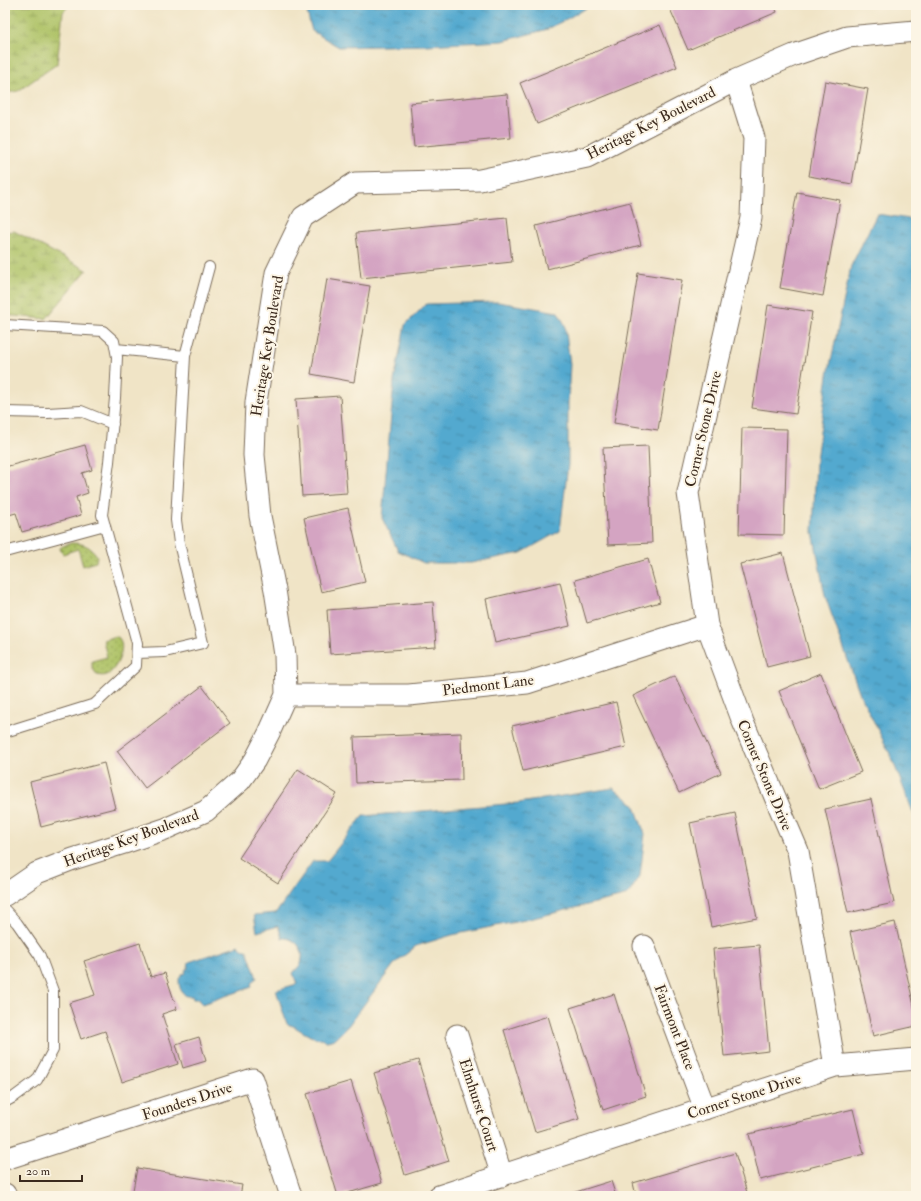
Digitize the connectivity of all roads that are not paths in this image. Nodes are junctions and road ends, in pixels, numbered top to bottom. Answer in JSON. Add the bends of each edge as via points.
{"nodes":[{"id":1,"x":916,"y":31,"type":"edge"},
{"id":2,"x":736,"y":80,"type":"junction"},
{"id":3,"x":209,"y":267,"type":"dead end"},
{"id":4,"x":5,"y":325,"type":"edge"},
{"id":5,"x":116,"y":349,"type":"junction"},
{"id":6,"x":185,"y":356,"type":"junction"},
{"id":7,"x":5,"y":412,"type":"edge"},
{"id":8,"x":112,"y":424,"type":"junction"},
{"id":9,"x":105,"y":524,"type":"junction"},
{"id":10,"x":5,"y":552,"type":"edge"},
{"id":11,"x":706,"y":624,"type":"junction"},
{"id":12,"x":136,"y":652,"type":"junction"},
{"id":13,"x":286,"y":695,"type":"junction"},
{"id":14,"x":5,"y":732,"type":"edge"},
{"id":15,"x":5,"y":895,"type":"edge"},
{"id":16,"x":5,"y":910,"type":"edge"},
{"id":17,"x":644,"y":946,"type":"dead end"},
{"id":18,"x":457,"y":1035,"type":"dead end"},
{"id":19,"x":916,"y":1059,"type":"edge"},
{"id":20,"x":835,"y":1066,"type":"junction"},
{"id":21,"x":5,"y":1102,"type":"edge"},
{"id":22,"x":705,"y":1109,"type":"junction"},
{"id":23,"x":5,"y":1159,"type":"edge"},
{"id":24,"x":502,"y":1176,"type":"junction"},
{"id":25,"x":291,"y":1196,"type":"edge"},
{"id":26,"x":439,"y":1196,"type":"edge"}],
"edges":[{"from":1,"to":2,"type":"street","name":"Heritage Key Boulevard","via":[[847,37],[794,54]]},
{"from":2,"to":11,"type":"street","name":"Corner Stone Drive","via":[[754,138],[751,218],[688,493]]},
{"from":2,"to":13,"type":"street","name":"Heritage Key Boulevard","via":[[587,156],[480,180],[355,183],[303,217],[276,273],[256,402],[255,424],[254,455],[260,516],[283,641]]},
{"from":3,"to":6,"type":"lane"},
{"from":4,"to":5,"type":"lane","via":[[103,331],[114,341]]},
{"from":5,"to":6,"type":"lane"},
{"from":5,"to":8,"type":"lane"},
{"from":6,"to":12,"type":"lane","via":[[176,520],[178,544],[203,643],[165,652]]},
{"from":7,"to":8,"type":"lane","via":[[81,411]]},
{"from":8,"to":9,"type":"lane","via":[[102,515]]},
{"from":9,"to":10,"type":"lane"},
{"from":9,"to":12,"type":"lane","via":[[137,643]]},
{"from":11,"to":13,"type":"street","name":"Piedmont Lane","via":[[527,683],[409,695]]},
{"from":11,"to":20,"type":"street","name":"Corner Stone Drive","via":[[743,722],[798,851]]},
{"from":12,"to":14,"type":"lane","via":[[136,666],[95,704]]},
{"from":13,"to":15,"type":"street","name":"Heritage Key Boulevard","via":[[258,754],[240,781],[206,811],[165,829],[37,873]]},
{"from":16,"to":21,"type":"lane","via":[[40,956],[53,991],[54,1050],[37,1080]]},
{"from":17,"to":22,"type":"street","name":"Fairmont Place"},
{"from":18,"to":24,"type":"street","name":"Elmhurst Court"},
{"from":19,"to":20,"type":"street"},
{"from":20,"to":22,"type":"street","name":"Corner Stone Drive"},
{"from":22,"to":24,"type":"street","name":"Corner Stone Drive"},
{"from":23,"to":25,"type":"street","name":"Founders Drive","via":[[253,1079]]},
{"from":24,"to":26,"type":"street","name":"Corner Stone Drive"}]}
